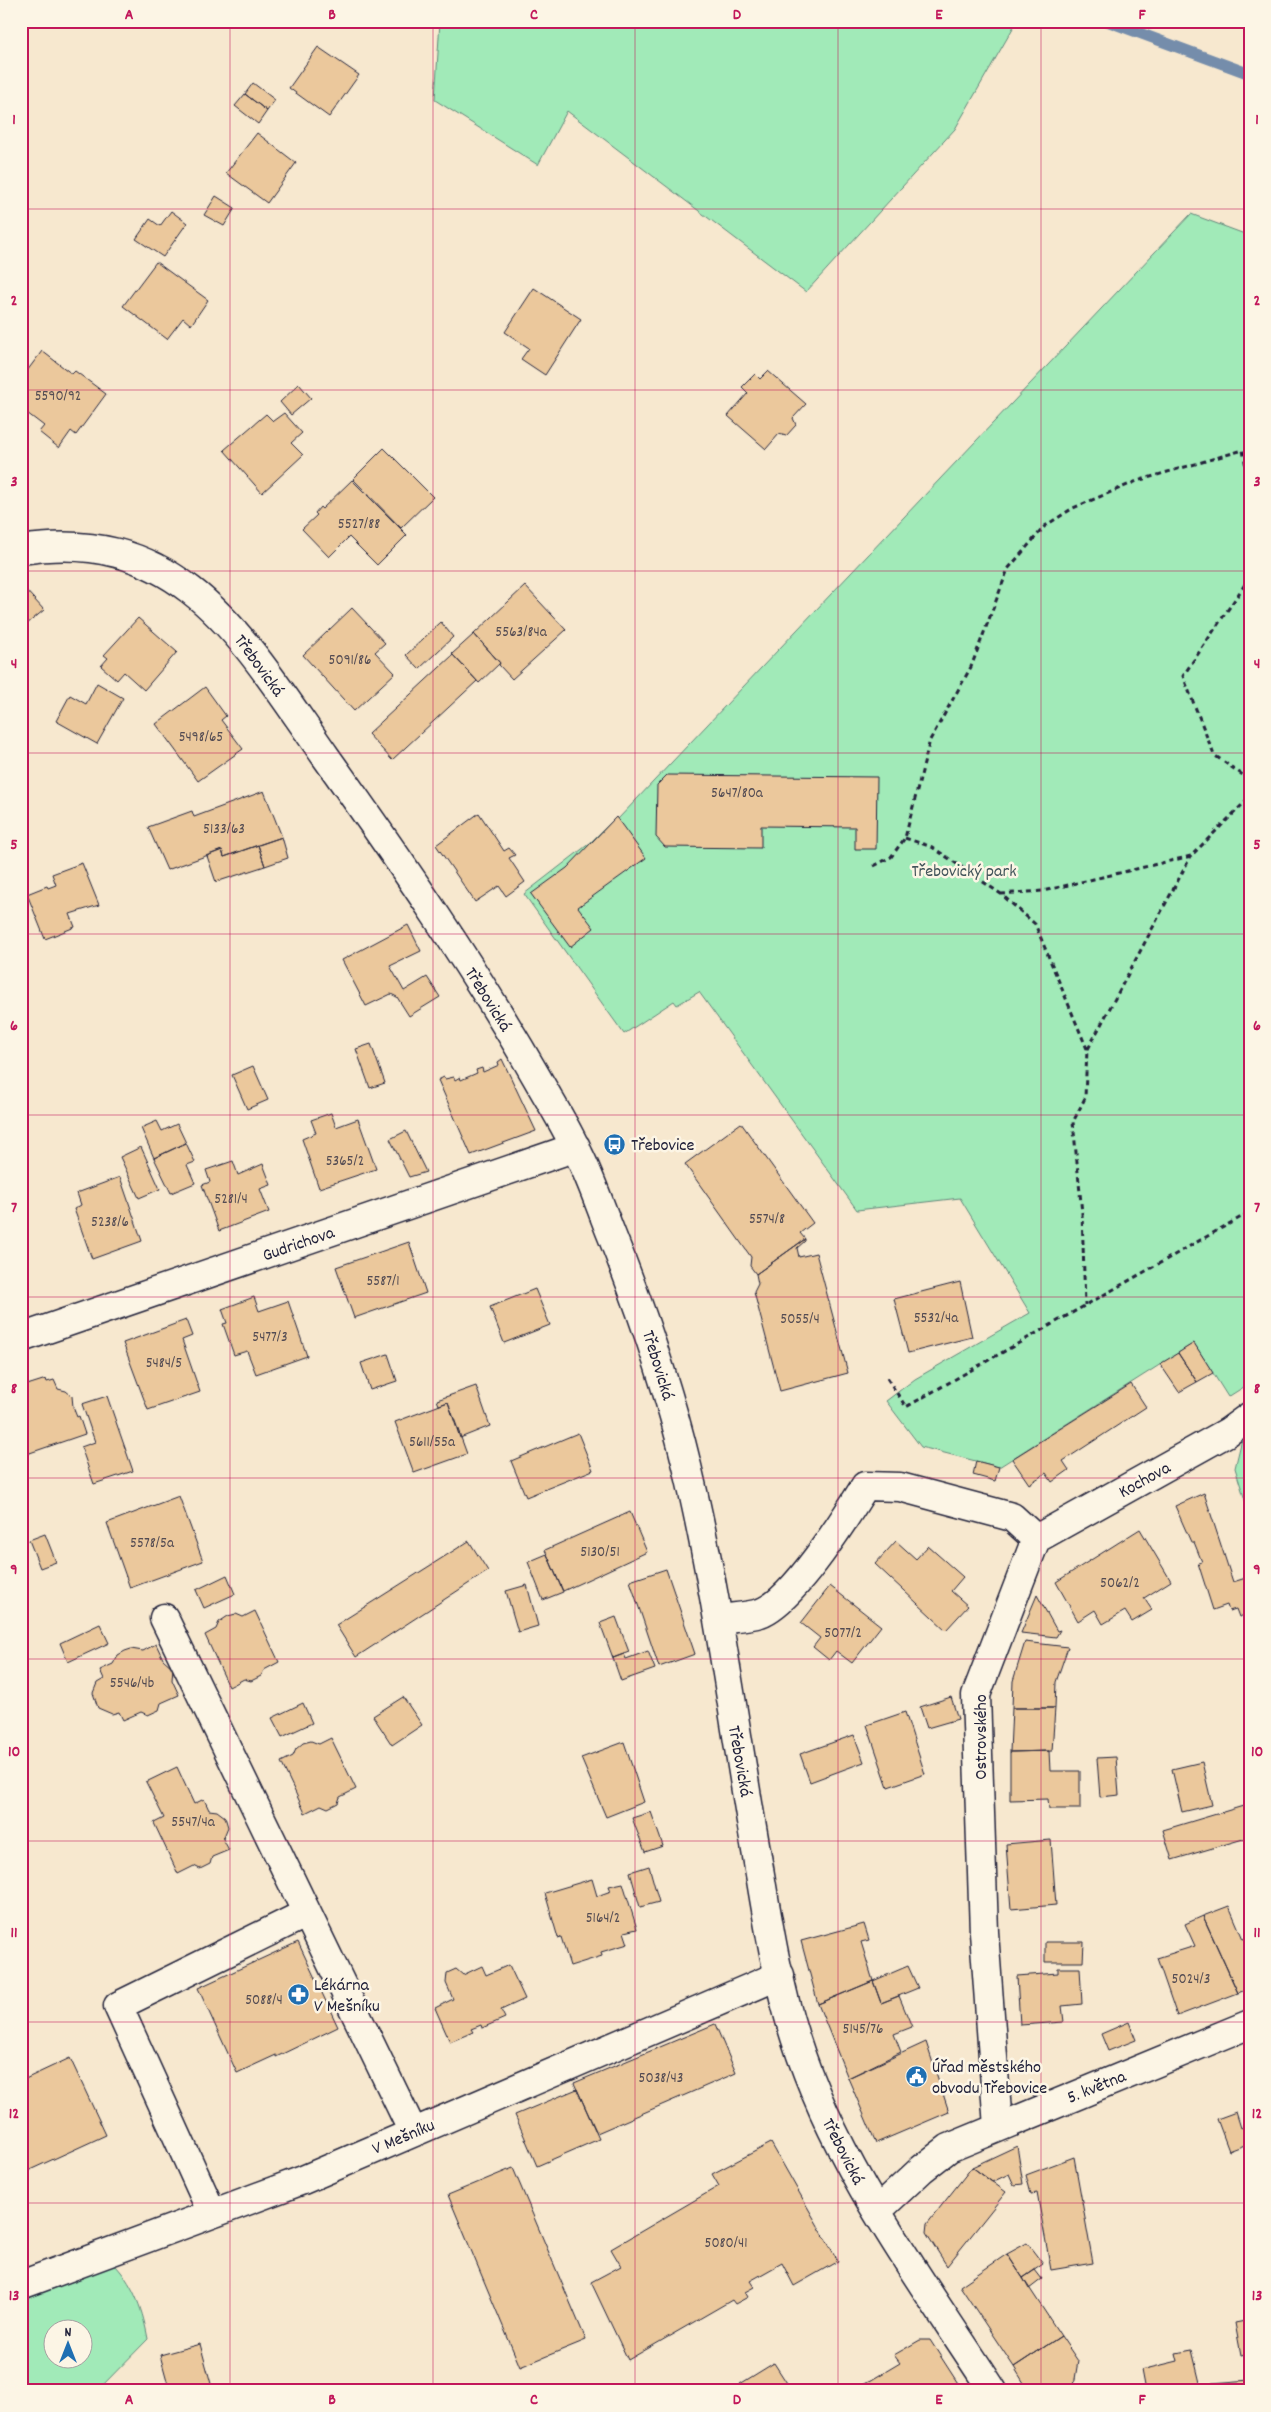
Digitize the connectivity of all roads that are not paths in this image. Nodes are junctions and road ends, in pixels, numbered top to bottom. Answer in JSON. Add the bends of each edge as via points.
{"nodes":[{"id":1,"x":21,"y":550,"type":"edge"},
{"id":2,"x":576,"y":1147,"type":"junction"},
{"id":3,"x":21,"y":1338,"type":"edge"},
{"id":4,"x":1250,"y":1416,"type":"edge"},
{"id":5,"x":1036,"y":1539,"type":"junction"},
{"id":6,"x":164,"y":1618,"type":"dead end"},
{"id":7,"x":718,"y":1619,"type":"junction"},
{"id":8,"x":306,"y":1913,"type":"junction"},
{"id":9,"x":780,"y":1975,"type":"junction"},
{"id":10,"x":1250,"y":2024,"type":"edge"},
{"id":11,"x":998,"y":2127,"type":"junction"},
{"id":12,"x":413,"y":2132,"type":"junction"},
{"id":13,"x":877,"y":2211,"type":"junction"},
{"id":14,"x":212,"y":2213,"type":"junction"},
{"id":15,"x":21,"y":2285,"type":"edge"},
{"id":16,"x":993,"y":2391,"type":"edge"}],
"edges":[{"from":1,"to":2,"type":"street","name":"Třebovická","via":[[78,547],[143,561],[166,573],[215,609],[243,639],[385,841],[498,1010]]},
{"from":2,"to":3,"type":"street","name":"Gudrichova"},
{"from":2,"to":7,"type":"street","name":"Třebovická","via":[[644,1317],[668,1392],[688,1469]]},
{"from":4,"to":5,"type":"street","name":"Kochova","via":[[1228,1432]]},
{"from":5,"to":7,"type":"street","via":[[1012,1518],[900,1487],[865,1486],[843,1521],[786,1596],[761,1613]]},
{"from":5,"to":11,"type":"street","name":"Ostrovského","via":[[976,1695],[984,1932]]},
{"from":6,"to":8,"type":"street"},
{"from":7,"to":9,"type":"street","name":"Třebovická"},
{"from":8,"to":12,"type":"street"},
{"from":8,"to":14,"type":"street","via":[[118,2006]]},
{"from":9,"to":12,"type":"street","name":"V Mešníku"},
{"from":9,"to":13,"type":"street","name":"Třebovická","via":[[792,2030],[818,2102]]},
{"from":10,"to":11,"type":"street","name":"5. května"},
{"from":11,"to":13,"type":"street","name":"5. května","via":[[949,2148]]},
{"from":12,"to":14,"type":"street","name":"V Mešníku","via":[[303,2180]]},
{"from":13,"to":16,"type":"street","name":"Třebovická"},
{"from":14,"to":15,"type":"street","name":"V Mešníku"}]}
